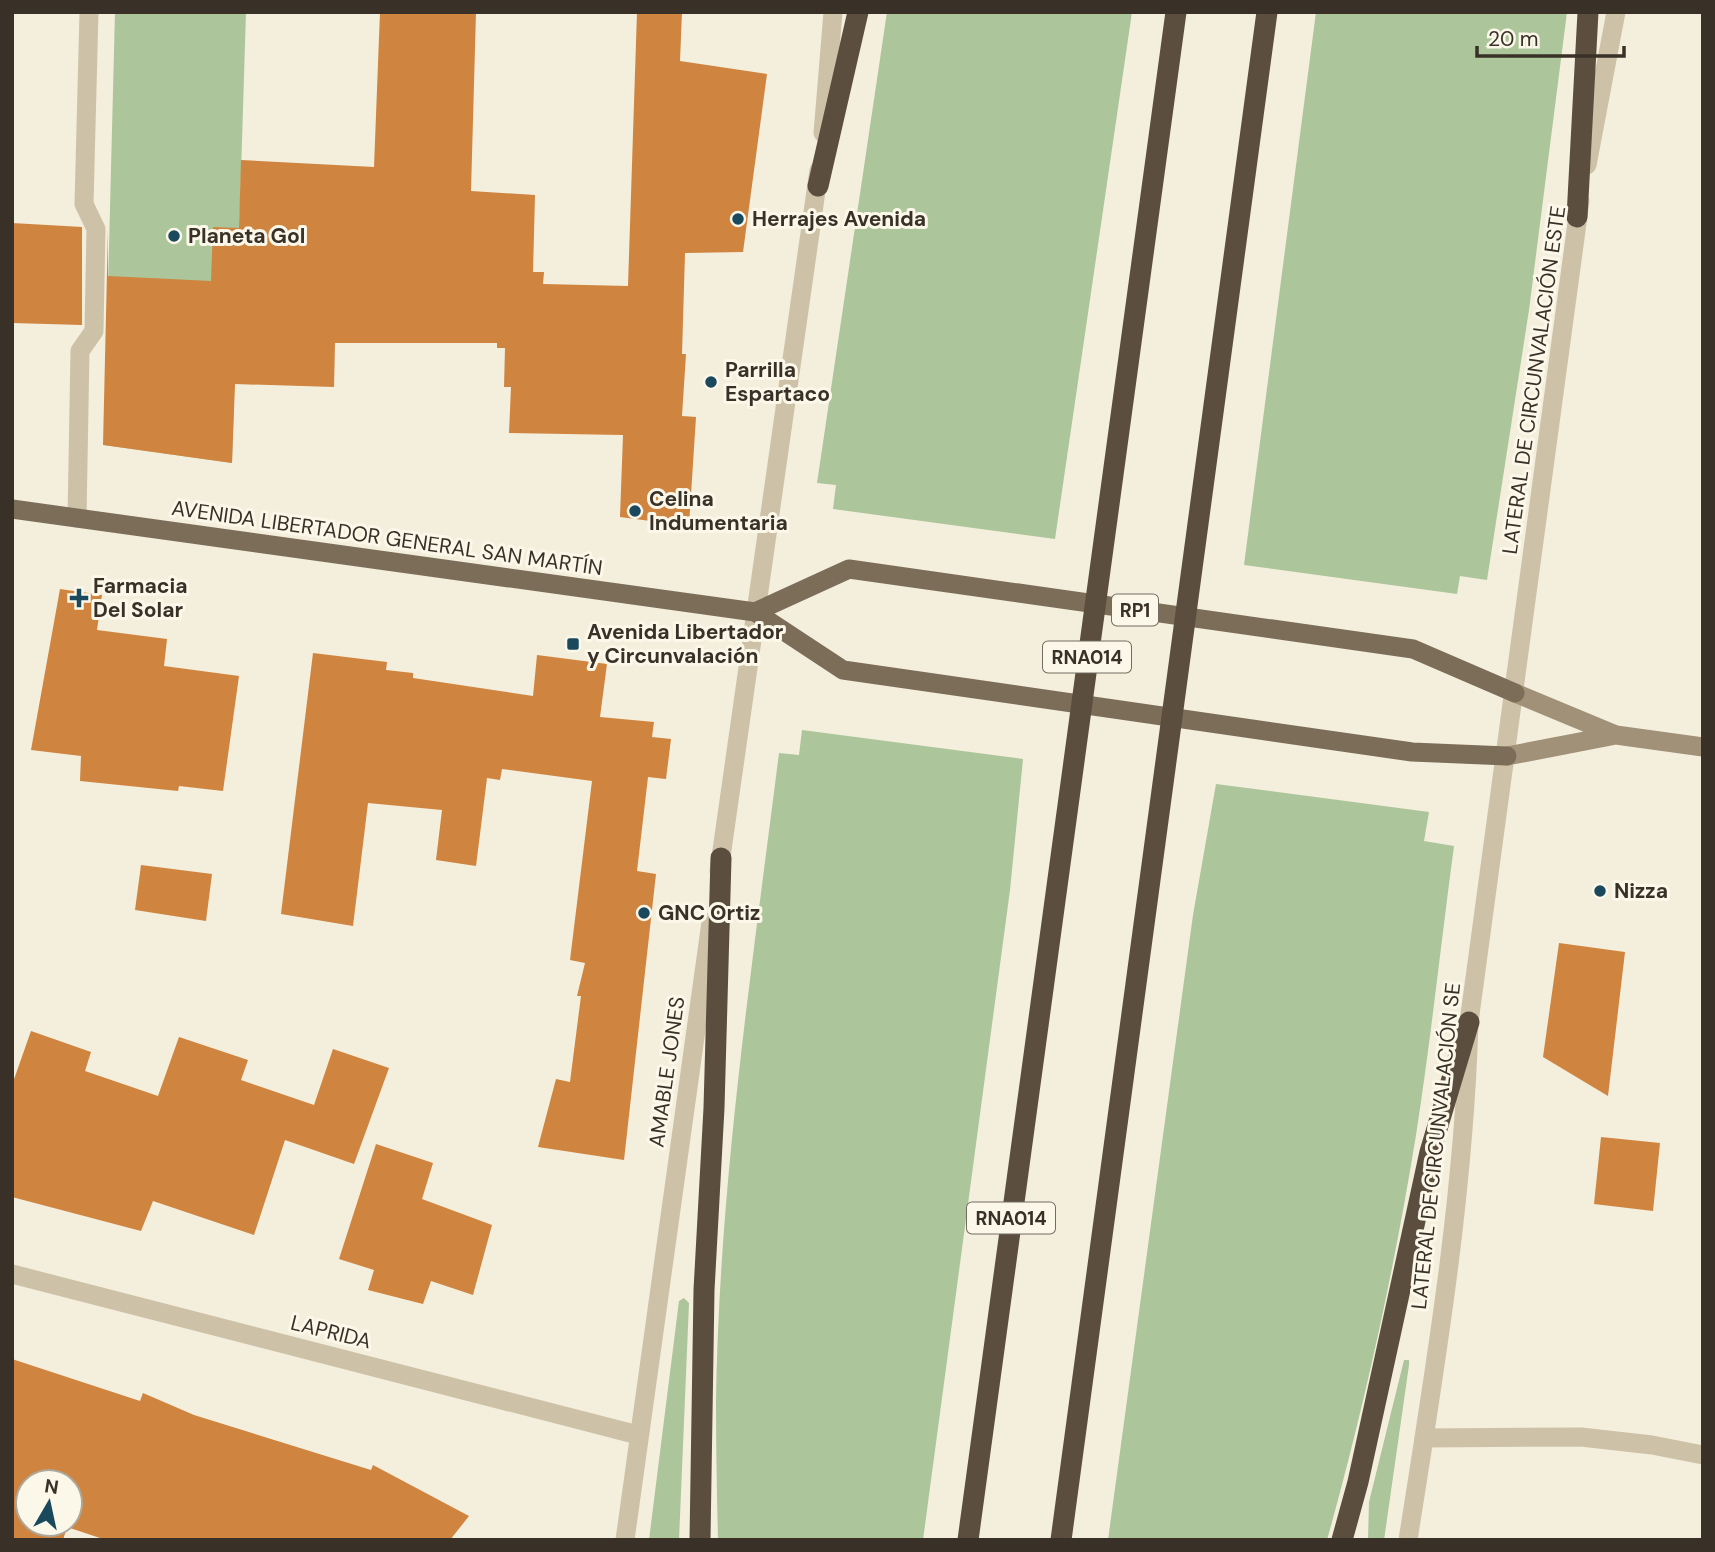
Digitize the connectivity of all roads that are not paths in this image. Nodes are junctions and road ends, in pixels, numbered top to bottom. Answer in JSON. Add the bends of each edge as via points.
{"nodes":[{"id":1,"x":89,"y":12,"type":"edge"},
{"id":2,"x":834,"y":12,"type":"edge"},
{"id":3,"x":858,"y":12,"type":"edge"},
{"id":4,"x":1176,"y":12,"type":"edge"},
{"id":5,"x":1267,"y":12,"type":"edge"},
{"id":6,"x":1588,"y":12,"type":"edge"},
{"id":7,"x":1616,"y":12,"type":"edge"},
{"id":8,"x":818,"y":186,"type":"junction"},
{"id":9,"x":1577,"y":217,"type":"junction"},
{"id":10,"x":12,"y":509,"type":"edge"},
{"id":11,"x":77,"y":518,"type":"junction"},
{"id":12,"x":755,"y":612,"type":"junction"},
{"id":13,"x":1515,"y":693,"type":"junction"},
{"id":14,"x":1616,"y":735,"type":"junction"},
{"id":15,"x":1703,"y":747,"type":"edge"},
{"id":16,"x":1507,"y":756,"type":"junction"},
{"id":17,"x":721,"y":858,"type":"junction"},
{"id":18,"x":1469,"y":1022,"type":"junction"},
{"id":19,"x":12,"y":1273,"type":"edge"},
{"id":20,"x":638,"y":1435,"type":"junction"},
{"id":21,"x":1424,"y":1438,"type":"junction"},
{"id":22,"x":1703,"y":1455,"type":"edge"},
{"id":23,"x":625,"y":1540,"type":"edge"},
{"id":24,"x":700,"y":1540,"type":"edge"},
{"id":25,"x":968,"y":1540,"type":"edge"},
{"id":26,"x":1061,"y":1540,"type":"edge"},
{"id":27,"x":1342,"y":1540,"type":"edge"},
{"id":28,"x":1408,"y":1540,"type":"edge"}],
"edges":[{"from":1,"to":11,"type":"street","via":[[84,204],[96,229],[94,331],[80,351]]},
{"from":2,"to":8,"type":"street","name":"AMABLE JONES"},
{"from":3,"to":8,"type":"highway"},
{"from":4,"to":25,"type":"highway","number":"RNA014"},
{"from":5,"to":26,"type":"highway"},
{"from":6,"to":9,"type":"highway"},
{"from":7,"to":9,"type":"street","name":"LATERAL DE CIRCUNVALACIÓN ESTE"},
{"from":8,"to":12,"type":"street","name":"AMABLE JONES"},
{"from":9,"to":13,"type":"street","name":"LATERAL DE CIRCUNVALACIÓN ESTE"},
{"from":10,"to":11,"type":"main road","name":"AVENIDA LIBERTADOR GENERAL SAN MARTÍN"},
{"from":11,"to":12,"type":"main road","name":"AVENIDA LIBERTADOR GENERAL SAN MARTÍN"},
{"from":12,"to":13,"type":"main road","number":"RP1","via":[[849,569],[1413,649]]},
{"from":12,"to":16,"type":"main road","name":"AVENIDA LIBERTADOR GENERAL SAN MARTÍN","number":"RP1","via":[[843,670],[1412,752]]},
{"from":12,"to":17,"type":"street","name":"AMABLE JONES"},
{"from":13,"to":14,"type":"main road","number":"RP1"},
{"from":13,"to":16,"type":"street","name":"LATERAL DE CIRCUNVALACIÓN ESTE"},
{"from":14,"to":15,"type":"main road","name":"AVENIDA LIBERTADOR GENERAL SAN MARTÍN","number":"RP1"},
{"from":14,"to":16,"type":"main road","name":"AVENIDA LIBERTADOR GENERAL SAN MARTÍN","number":"RP1"},
{"from":16,"to":18,"type":"street","name":"LATERAL DE CIRCUNVALACIÓN SE"},
{"from":17,"to":20,"type":"street","name":"AMABLE JONES"},
{"from":17,"to":24,"type":"highway","via":[[704,1290]]},
{"from":18,"to":21,"type":"street","name":"LATERAL DE CIRCUNVALACIÓN SE","via":[[1467,1114]]},
{"from":18,"to":27,"type":"highway","via":[[1430,1152],[1359,1482]]},
{"from":19,"to":20,"type":"street","name":"LAPRIDA"},
{"from":20,"to":23,"type":"street","name":"AMABLE JONES"},
{"from":21,"to":22,"type":"street","via":[[1581,1437]]},
{"from":21,"to":28,"type":"street","name":"LATERAL DE CIRCUNVALACIÓN SE"}]}
